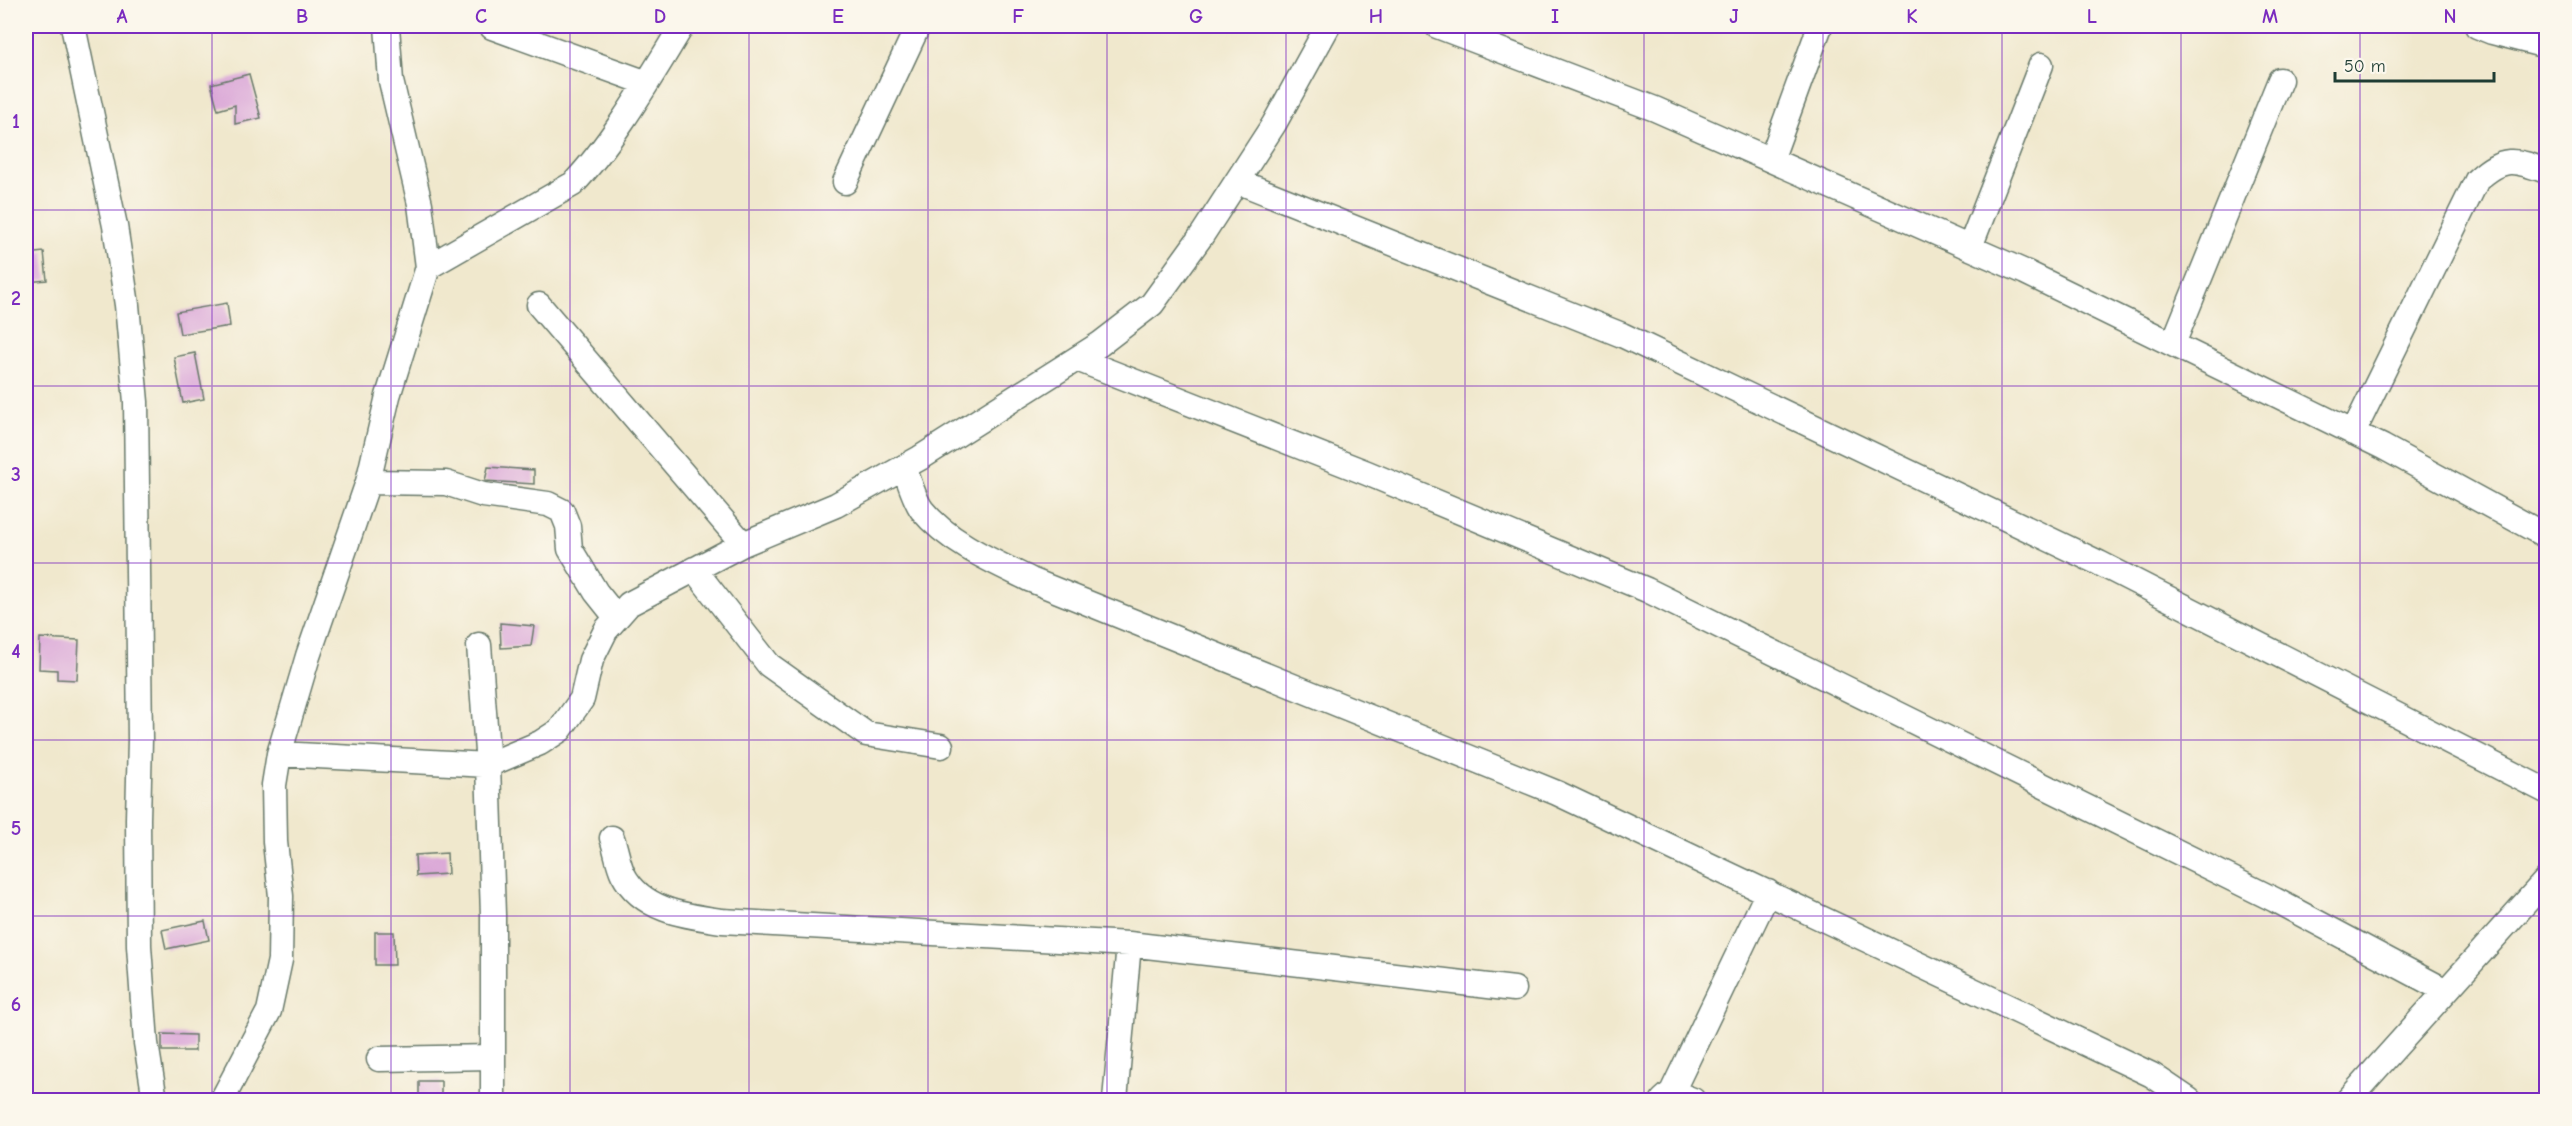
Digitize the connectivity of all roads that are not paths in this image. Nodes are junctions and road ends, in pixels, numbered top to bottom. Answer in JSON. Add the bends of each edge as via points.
{"nodes":[{"id":1,"x":73,"y":26,"type":"edge"},
{"id":2,"x":387,"y":26,"type":"edge"},
{"id":3,"x":682,"y":26,"type":"edge"},
{"id":4,"x":918,"y":26,"type":"edge"},
{"id":5,"x":1328,"y":26,"type":"edge"},
{"id":6,"x":1437,"y":26,"type":"edge"},
{"id":7,"x":1820,"y":26,"type":"edge"},
{"id":8,"x":2477,"y":26,"type":"edge"},
{"id":9,"x":492,"y":27,"type":"dead end"},
{"id":10,"x":2547,"y":46,"type":"edge"},
{"id":11,"x":2041,"y":65,"type":"dead end"},
{"id":12,"x":2280,"y":80,"type":"dead end"},
{"id":13,"x":647,"y":83,"type":"junction"},
{"id":14,"x":1771,"y":160,"type":"junction"},
{"id":15,"x":2547,"y":171,"type":"edge"},
{"id":16,"x":1237,"y":181,"type":"junction"},
{"id":17,"x":845,"y":182,"type":"dead end"},
{"id":18,"x":1970,"y":247,"type":"junction"},
{"id":19,"x":428,"y":267,"type":"junction"},
{"id":20,"x":538,"y":305,"type":"dead end"},
{"id":21,"x":2173,"y":344,"type":"junction"},
{"id":22,"x":1077,"y":359,"type":"junction"},
{"id":23,"x":2353,"y":433,"type":"junction"},
{"id":24,"x":904,"y":467,"type":"junction"},
{"id":25,"x":368,"y":482,"type":"junction"},
{"id":26,"x":2547,"y":536,"type":"edge"},
{"id":27,"x":743,"y":544,"type":"junction"},
{"id":28,"x":694,"y":569,"type":"junction"},
{"id":29,"x":615,"y":617,"type":"junction"},
{"id":30,"x":479,"y":645,"type":"dead end"},
{"id":31,"x":941,"y":746,"type":"dead end"},
{"id":32,"x":279,"y":754,"type":"junction"},
{"id":33,"x":488,"y":765,"type":"junction"},
{"id":34,"x":2547,"y":791,"type":"edge"},
{"id":35,"x":612,"y":838,"type":"dead end"},
{"id":36,"x":2547,"y":880,"type":"edge"},
{"id":37,"x":1768,"y":892,"type":"junction"},
{"id":38,"x":1129,"y":944,"type":"junction"},
{"id":39,"x":1515,"y":989,"type":"dead end"},
{"id":40,"x":2446,"y":991,"type":"junction"},
{"id":41,"x":493,"y":1057,"type":"junction"},
{"id":42,"x":379,"y":1059,"type":"dead end"},
{"id":43,"x":1676,"y":1098,"type":"edge"},
{"id":44,"x":155,"y":1101,"type":"edge"},
{"id":45,"x":222,"y":1101,"type":"edge"},
{"id":46,"x":493,"y":1101,"type":"edge"},
{"id":47,"x":1115,"y":1101,"type":"edge"},
{"id":48,"x":2189,"y":1101,"type":"edge"},
{"id":49,"x":2348,"y":1101,"type":"edge"}],
"edges":[{"from":1,"to":44,"type":"street","via":[[115,226],[136,402],[140,946],[146,1043]]},
{"from":2,"to":19,"type":"street","via":[[390,81],[420,204]]},
{"from":3,"to":13,"type":"street"},
{"from":4,"to":17,"type":"street"},
{"from":5,"to":16,"type":"street","via":[[1280,114]]},
{"from":6,"to":14,"type":"street","via":[[1655,109]]},
{"from":7,"to":14,"type":"street"},
{"from":8,"to":10,"type":"street"},
{"from":9,"to":13,"type":"street"},
{"from":11,"to":18,"type":"street"},
{"from":12,"to":21,"type":"street"},
{"from":13,"to":19,"type":"street","via":[[573,184]]},
{"from":14,"to":18,"type":"street"},
{"from":15,"to":23,"type":"street","via":[[2511,162],[2494,165],[2477,180]]},
{"from":16,"to":22,"type":"street","via":[[1152,304]]},
{"from":16,"to":34,"type":"street","via":[[1633,340],[2099,563]]},
{"from":18,"to":21,"type":"street"},
{"from":19,"to":25,"type":"street","via":[[388,396]]},
{"from":20,"to":27,"type":"street"},
{"from":21,"to":23,"type":"street"},
{"from":22,"to":24,"type":"street"},
{"from":22,"to":40,"type":"street","via":[[1367,473],[1647,590],[2275,900]]},
{"from":23,"to":26,"type":"street"},
{"from":24,"to":27,"type":"street","via":[[836,505]]},
{"from":24,"to":37,"type":"street","via":[[921,509],[947,532],[993,562],[1557,793]]},
{"from":25,"to":29,"type":"street","via":[[446,483],[483,495],[548,504],[562,512],[570,549]]},
{"from":25,"to":32,"type":"street"},
{"from":27,"to":28,"type":"street"},
{"from":28,"to":29,"type":"street","via":[[629,604]]},
{"from":28,"to":31,"type":"street","via":[[769,665],[866,734]]},
{"from":29,"to":33,"type":"street","via":[[591,660],[582,699],[560,730]]},
{"from":30,"to":33,"type":"street"},
{"from":32,"to":33,"type":"street"},
{"from":32,"to":45,"type":"street","via":[[274,785],[275,842],[282,896],[280,960],[269,1011]]},
{"from":33,"to":41,"type":"street","via":[[494,915]]},
{"from":35,"to":38,"type":"street","via":[[624,875],[645,900],[678,915],[722,921]]},
{"from":36,"to":40,"type":"street"},
{"from":37,"to":43,"type":"street"},
{"from":37,"to":48,"type":"street","via":[[2152,1075]]},
{"from":38,"to":39,"type":"street"},
{"from":38,"to":47,"type":"street"},
{"from":40,"to":49,"type":"street"},
{"from":41,"to":42,"type":"street"},
{"from":41,"to":46,"type":"street"}]}
